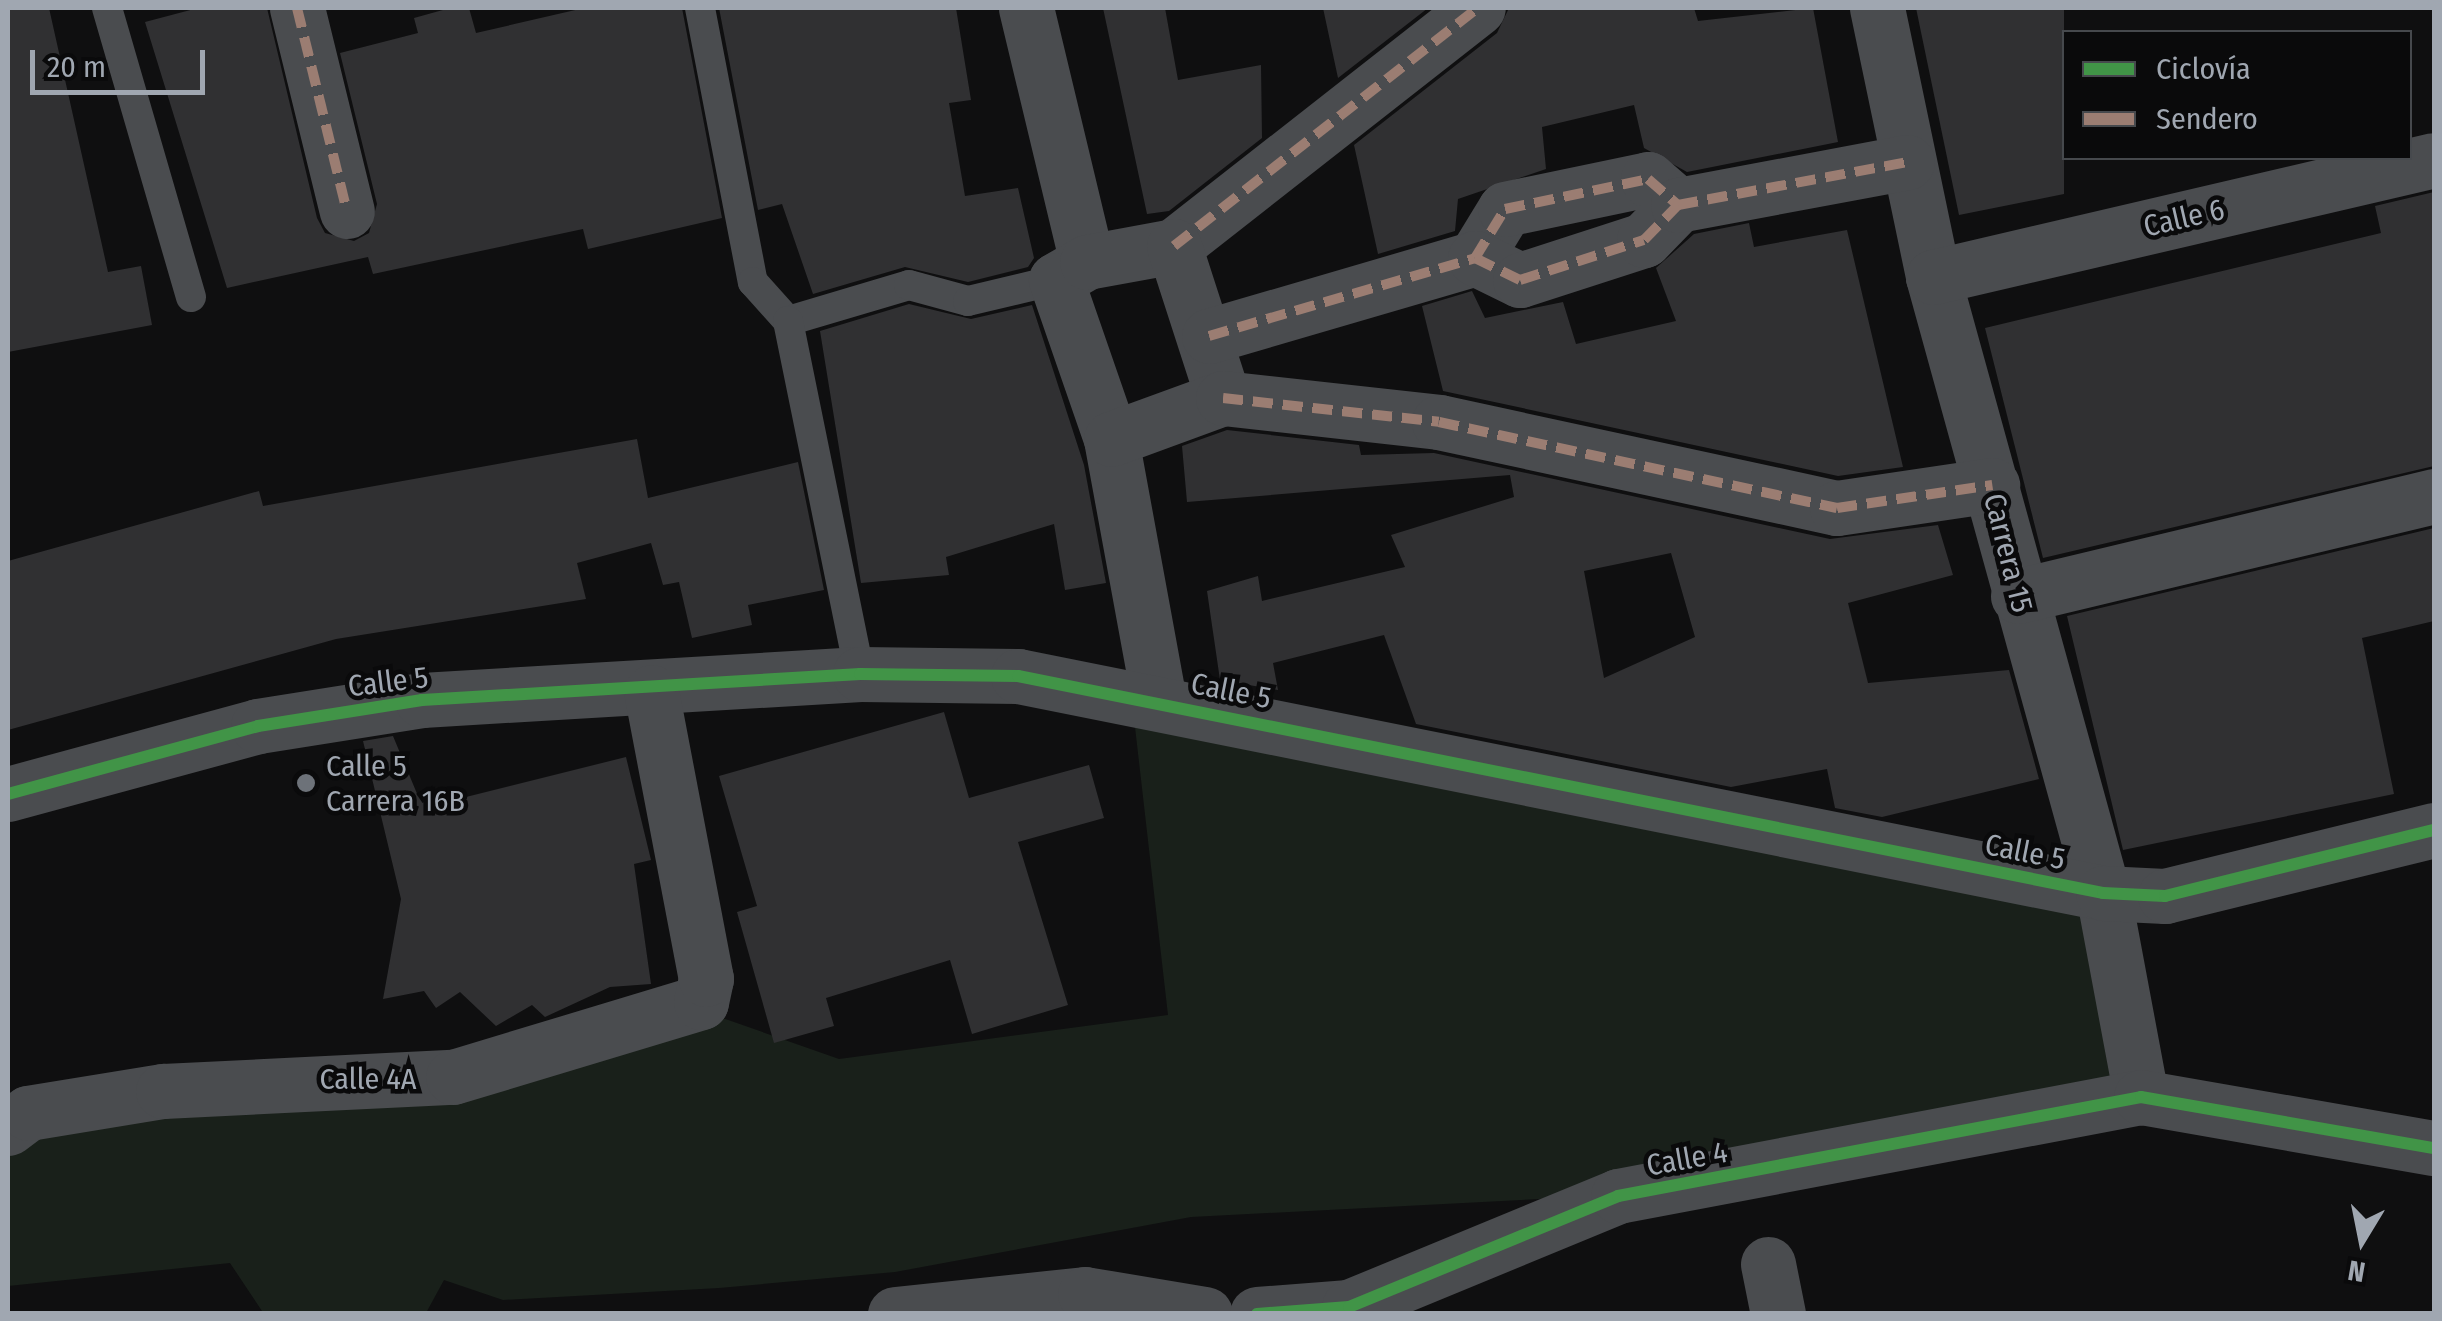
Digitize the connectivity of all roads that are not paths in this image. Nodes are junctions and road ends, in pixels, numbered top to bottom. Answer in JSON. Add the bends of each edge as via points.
{"nodes":[{"id":1,"x":107,"y":8,"type":"edge"},
{"id":2,"x":296,"y":8,"type":"edge"},
{"id":3,"x":700,"y":8,"type":"edge"},
{"id":4,"x":1026,"y":8,"type":"edge"},
{"id":5,"x":1478,"y":8,"type":"edge"},
{"id":6,"x":1876,"y":8,"type":"edge"},
{"id":7,"x":2434,"y":160,"type":"edge"},
{"id":8,"x":1907,"y":162,"type":"junction"},
{"id":9,"x":348,"y":211,"type":"dead end"},
{"id":10,"x":1174,"y":246,"type":"junction"},
{"id":11,"x":1071,"y":271,"type":"junction"},
{"id":12,"x":1933,"y":276,"type":"junction"},
{"id":13,"x":191,"y":297,"type":"dead end"},
{"id":14,"x":788,"y":321,"type":"junction"},
{"id":15,"x":1209,"y":336,"type":"junction"},
{"id":16,"x":1222,"y":398,"type":"junction"},
{"id":17,"x":1111,"y":439,"type":"junction"},
{"id":18,"x":1992,"y":485,"type":"junction"},
{"id":19,"x":2434,"y":496,"type":"edge"},
{"id":20,"x":2018,"y":596,"type":"junction"},
{"id":21,"x":860,"y":674,"type":"junction"},
{"id":22,"x":651,"y":692,"type":"junction"},
{"id":23,"x":1159,"y":702,"type":"junction"},
{"id":24,"x":8,"y":794,"type":"edge"},
{"id":25,"x":2434,"y":830,"type":"edge"},
{"id":26,"x":2103,"y":894,"type":"junction"},
{"id":27,"x":2140,"y":1097,"type":"junction"},
{"id":28,"x":8,"y":1128,"type":"edge"},
{"id":29,"x":2434,"y":1148,"type":"edge"},
{"id":30,"x":895,"y":1314,"type":"edge"},
{"id":31,"x":1206,"y":1314,"type":"edge"},
{"id":32,"x":1257,"y":1314,"type":"edge"}],
"edges":[{"from":1,"to":13,"type":"lane"},
{"from":2,"to":9,"type":"street"},
{"from":3,"to":14,"type":"lane","via":[[752,282]]},
{"from":4,"to":11,"type":"street"},
{"from":5,"to":10,"type":"street"},
{"from":6,"to":8,"type":"street","name":"Carrera 15"},
{"from":7,"to":12,"type":"street","name":"Calle 6"},
{"from":8,"to":12,"type":"street","name":"Carrera 15"},
{"from":8,"to":15,"type":"street","via":[[1678,205],[1644,240],[1520,280],[1474,258]]},
{"from":10,"to":11,"type":"street"},
{"from":10,"to":15,"type":"street"},
{"from":11,"to":14,"type":"lane","via":[[968,301],[909,285]]},
{"from":11,"to":17,"type":"street"},
{"from":12,"to":18,"type":"street","name":"Carrera 15"},
{"from":14,"to":21,"type":"lane"},
{"from":15,"to":16,"type":"street"},
{"from":16,"to":17,"type":"street"},
{"from":16,"to":18,"type":"street","via":[[1439,422],[1836,508]]},
{"from":17,"to":23,"type":"street"},
{"from":18,"to":20,"type":"street","name":"Carrera 15"},
{"from":19,"to":20,"type":"street"},
{"from":20,"to":26,"type":"street","name":"Carrera 15"},
{"from":21,"to":22,"type":"street","name":"Calle 5"},
{"from":21,"to":23,"type":"street","name":"Calle 5","via":[[1018,676]]},
{"from":22,"to":24,"type":"street","name":"Calle 5","via":[[349,712],[258,726]]},
{"from":22,"to":28,"type":"street","name":"Calle 4A","via":[[706,979],[701,1002],[453,1076],[163,1091],[28,1114]]},
{"from":23,"to":26,"type":"street","name":"Calle 5"},
{"from":25,"to":26,"type":"street","name":"Calle 5","via":[[2165,896]]},
{"from":26,"to":27,"type":"street","name":"Carrera 15"},
{"from":27,"to":29,"type":"street"},
{"from":27,"to":32,"type":"street","name":"Calle 4","via":[[1618,1196],[1350,1307]]},
{"from":30,"to":31,"type":"street","via":[[1085,1294]]}]}
